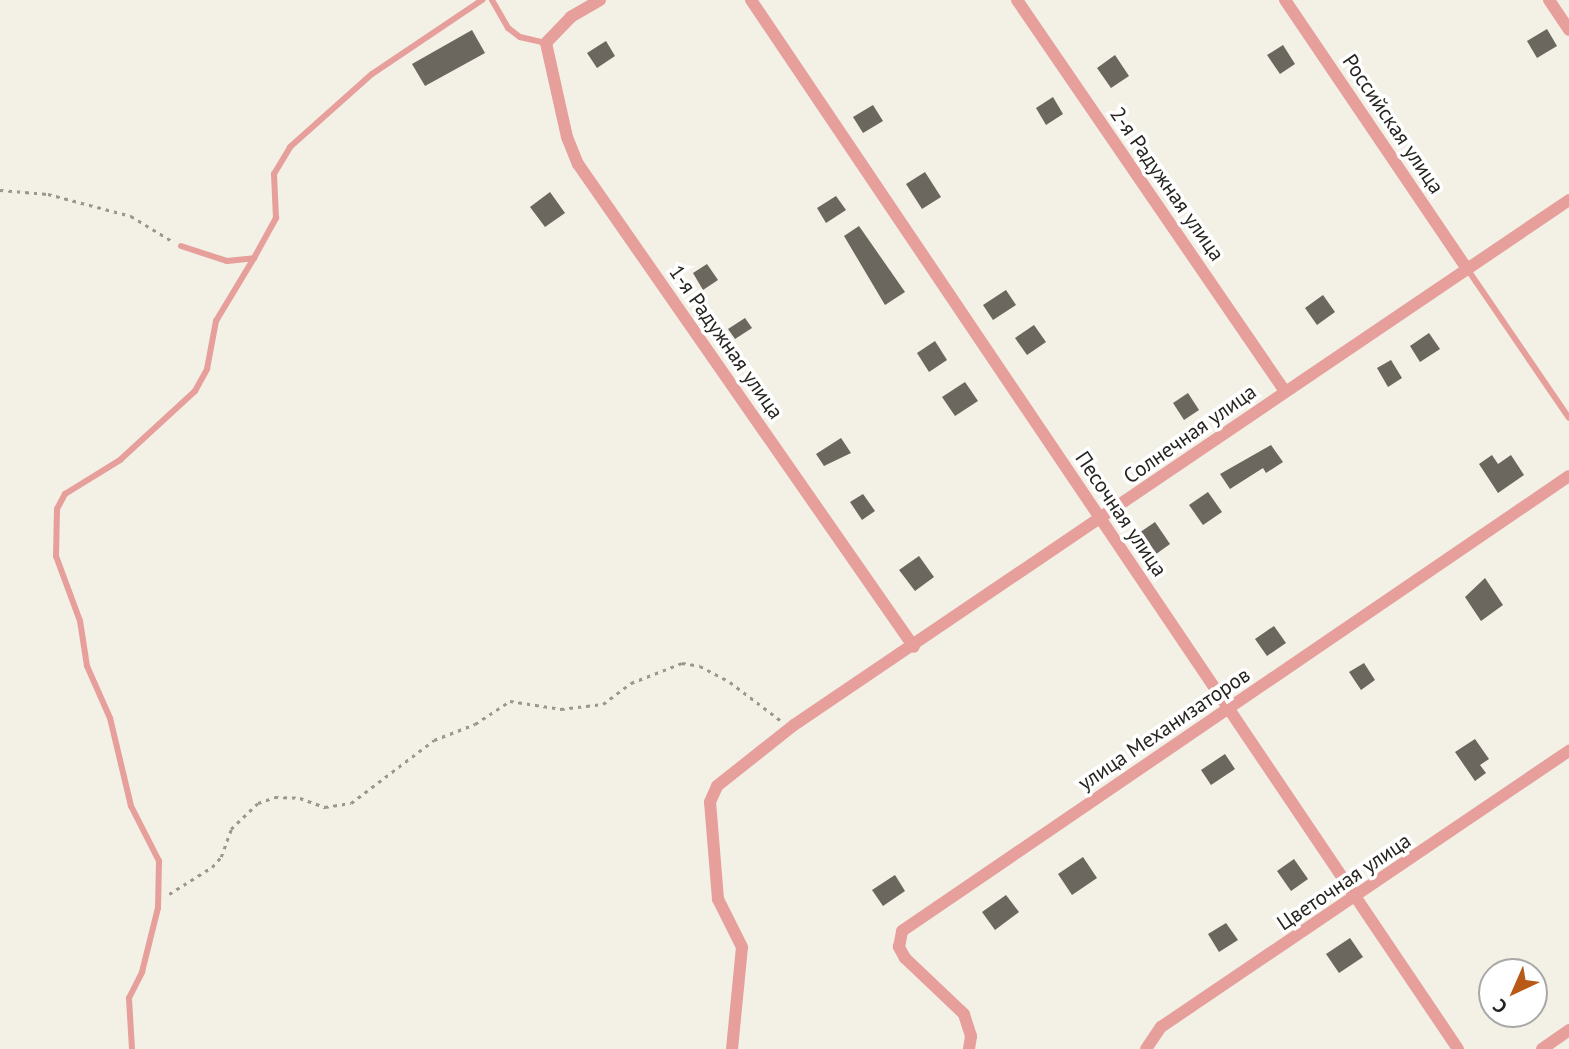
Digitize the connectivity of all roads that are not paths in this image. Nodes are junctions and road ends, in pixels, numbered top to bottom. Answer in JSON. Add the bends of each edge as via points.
{"nodes":[{"id":1,"x":492,"y":0,"type":"edge"},
{"id":2,"x":600,"y":0,"type":"edge"},
{"id":3,"x":751,"y":0,"type":"edge"},
{"id":4,"x":1017,"y":0,"type":"edge"},
{"id":5,"x":1285,"y":0,"type":"edge"},
{"id":6,"x":1549,"y":0,"type":"edge"},
{"id":7,"x":478,"y":1,"type":"edge"},
{"id":8,"x":1569,"y":30,"type":"edge"},
{"id":9,"x":545,"y":43,"type":"junction"},
{"id":10,"x":1569,"y":200,"type":"edge"},
{"id":11,"x":181,"y":246,"type":"road end"},
{"id":12,"x":254,"y":258,"type":"junction"},
{"id":13,"x":1468,"y":270,"type":"junction"},
{"id":14,"x":1285,"y":391,"type":"junction"},
{"id":15,"x":1569,"y":418,"type":"edge"},
{"id":16,"x":1569,"y":476,"type":"edge"},
{"id":17,"x":1101,"y":519,"type":"junction"},
{"id":18,"x":914,"y":647,"type":"junction"},
{"id":19,"x":1228,"y":709,"type":"junction"},
{"id":20,"x":1569,"y":751,"type":"edge"},
{"id":21,"x":1356,"y":898,"type":"junction"},
{"id":22,"x":1569,"y":1030,"type":"edge"},
{"id":23,"x":132,"y":1049,"type":"edge"},
{"id":24,"x":732,"y":1049,"type":"edge"},
{"id":25,"x":969,"y":1049,"type":"edge"},
{"id":26,"x":1146,"y":1049,"type":"edge"},
{"id":27,"x":1458,"y":1049,"type":"edge"},
{"id":28,"x":1542,"y":1049,"type":"edge"}],
"edges":[{"from":1,"to":9,"type":"lane","via":[[508,28],[520,37]]},
{"from":2,"to":9,"type":"street","via":[[570,18]]},
{"from":3,"to":17,"type":"street","name":"Песочная улица"},
{"from":4,"to":14,"type":"street","name":"2-я Радужная улица"},
{"from":5,"to":13,"type":"street","name":"Российская улица"},
{"from":6,"to":8,"type":"street"},
{"from":7,"to":12,"type":"lane","via":[[372,74],[290,147],[274,174],[276,218]]},
{"from":9,"to":18,"type":"street","name":"1-я Радужная улица","via":[[578,164]]},
{"from":10,"to":13,"type":"street","name":"Солнечная улица"},
{"from":11,"to":12,"type":"lane","via":[[227,261]]},
{"from":12,"to":23,"type":"lane","via":[[216,321],[206,369],[195,391],[120,460],[65,494],[57,509],[56,556],[80,621],[87,666],[110,718],[131,806],[159,860],[158,908],[142,972],[129,998]]},
{"from":13,"to":14,"type":"street","name":"Солнечная улица"},
{"from":13,"to":15,"type":"lane"},
{"from":14,"to":17,"type":"street","name":"Солнечная улица"},
{"from":16,"to":19,"type":"street","name":"улица Механизаторов"},
{"from":17,"to":18,"type":"street","name":"Солнечная улица"},
{"from":17,"to":19,"type":"street","name":"Песочная улица"},
{"from":18,"to":24,"type":"street","name":"Солнечная улица","via":[[794,725],[717,786],[710,802],[718,899],[742,947]]},
{"from":19,"to":21,"type":"street","name":"Песочная улица"},
{"from":19,"to":25,"type":"street","name":"улица Механизаторов","via":[[902,931],[899,947],[905,958],[964,1014],[971,1036]]},
{"from":20,"to":21,"type":"street","name":"Цветочная улица"},
{"from":21,"to":26,"type":"street","name":"Цветочная улица","via":[[1161,1027]]},
{"from":21,"to":27,"type":"street","name":"Песочная улица"},
{"from":22,"to":28,"type":"street"}]}
